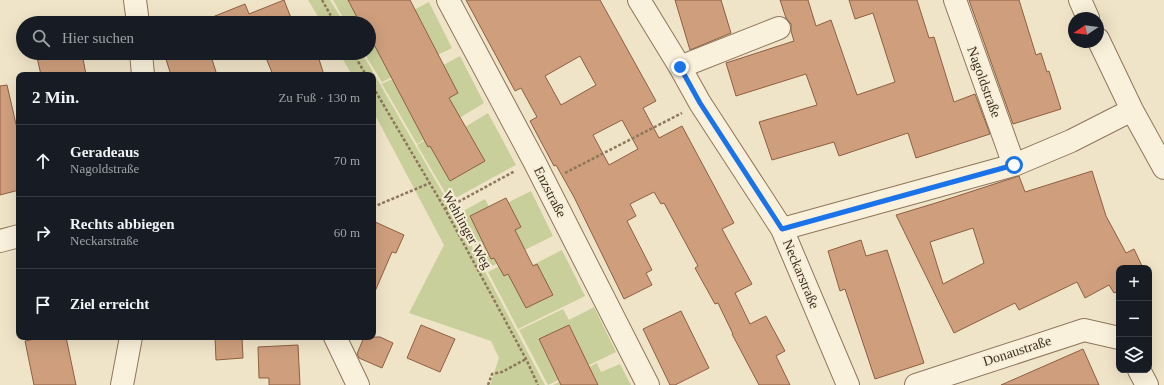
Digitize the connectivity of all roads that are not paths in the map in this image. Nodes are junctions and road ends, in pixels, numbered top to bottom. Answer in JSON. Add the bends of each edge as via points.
{"nodes":[{"id":1,"x":135,"y":0,"type":"edge"},
{"id":2,"x":448,"y":0,"type":"edge"},
{"id":3,"x":639,"y":0,"type":"edge"},
{"id":4,"x":955,"y":0,"type":"edge"},
{"id":5,"x":1080,"y":0,"type":"edge"},
{"id":6,"x":1085,"y":12,"type":"edge"},
{"id":7,"x":137,"y":16,"type":"edge"},
{"id":8,"x":779,"y":28,"type":"dead end"},
{"id":9,"x":1102,"y":48,"type":"edge"},
{"id":10,"x":142,"y":60,"type":"edge"},
{"id":11,"x":680,"y":67,"type":"junction"},
{"id":12,"x":143,"y":72,"type":"edge"},
{"id":13,"x":1132,"y":110,"type":"junction"},
{"id":14,"x":1014,"y":165,"type":"junction"},
{"id":15,"x":1164,"y":168,"type":"edge"},
{"id":16,"x":782,"y":229,"type":"junction"},
{"id":17,"x":16,"y":237,"type":"edge"},
{"id":18,"x":0,"y":241,"type":"edge"},
{"id":19,"x":1116,"y":337,"type":"edge"},
{"id":20,"x":130,"y":340,"type":"edge"},
{"id":21,"x":336,"y":340,"type":"edge"},
{"id":22,"x":1141,"y":373,"type":"edge"},
{"id":23,"x":122,"y":385,"type":"edge"},
{"id":24,"x":358,"y":385,"type":"edge"},
{"id":25,"x":648,"y":385,"type":"edge"},
{"id":26,"x":848,"y":385,"type":"edge"},
{"id":27,"x":916,"y":385,"type":"edge"},
{"id":28,"x":1147,"y":385,"type":"edge"}],
"edges":[{"from":1,"to":7,"type":"street"},
{"from":2,"to":25,"type":"street","name":"Enzstraße","via":[[534,161]]},
{"from":3,"to":11,"type":"street","name":"Neckarstraße"},
{"from":4,"to":14,"type":"street","name":"Nagoldstraße"},
{"from":5,"to":6,"type":"street"},
{"from":8,"to":11,"type":"street"},
{"from":9,"to":13,"type":"street"},
{"from":10,"to":12,"type":"street"},
{"from":11,"to":16,"type":"street","name":"Neckarstraße","via":[[700,103]]},
{"from":13,"to":14,"type":"street","via":[[1072,141]]},
{"from":13,"to":15,"type":"street"},
{"from":14,"to":16,"type":"street"},
{"from":16,"to":26,"type":"street","name":"Neckarstraße"},
{"from":17,"to":18,"type":"street"},
{"from":19,"to":27,"type":"street","name":"Donaustraße","via":[[1084,330]]},
{"from":20,"to":23,"type":"street"},
{"from":21,"to":24,"type":"street"},
{"from":22,"to":28,"type":"street"}]}
